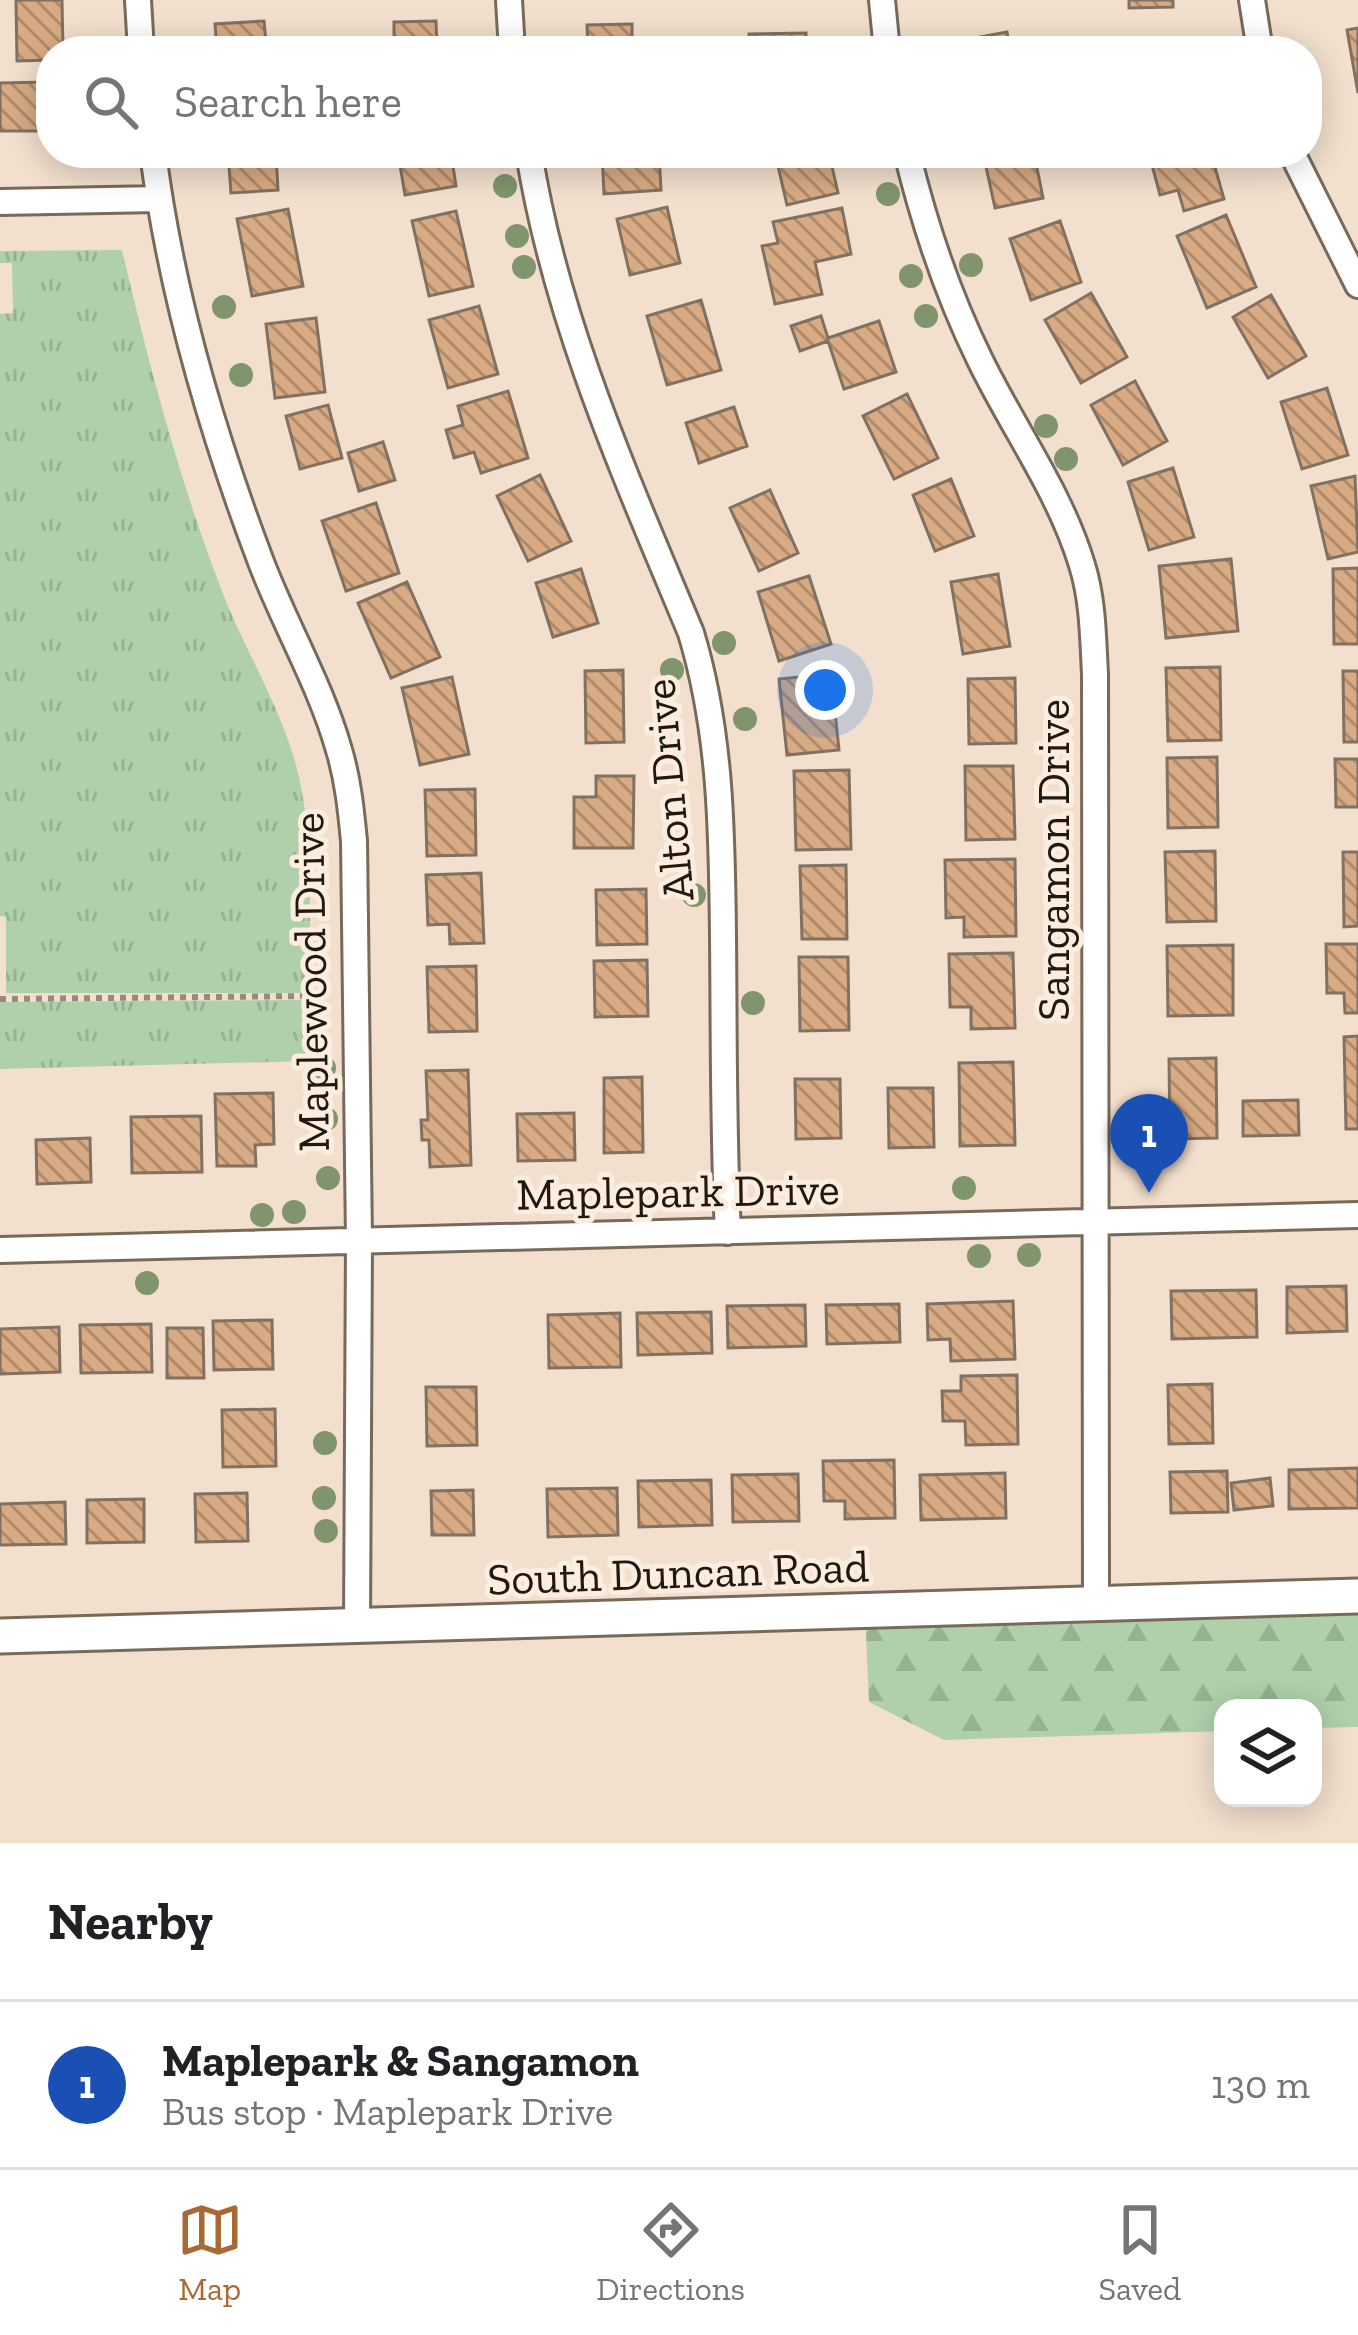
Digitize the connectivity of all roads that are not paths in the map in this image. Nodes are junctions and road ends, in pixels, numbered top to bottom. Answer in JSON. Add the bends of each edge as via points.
{"nodes":[{"id":1,"x":138,"y":0,"type":"edge"},
{"id":2,"x":508,"y":0,"type":"edge"},
{"id":3,"x":882,"y":0,"type":"edge"},
{"id":4,"x":1252,"y":0,"type":"edge"},
{"id":5,"x":140,"y":36,"type":"edge"},
{"id":6,"x":511,"y":36,"type":"edge"},
{"id":7,"x":886,"y":36,"type":"edge"},
{"id":8,"x":1258,"y":36,"type":"edge"},
{"id":9,"x":155,"y":168,"type":"edge"},
{"id":10,"x":532,"y":168,"type":"edge"},
{"id":11,"x":912,"y":168,"type":"edge"},
{"id":12,"x":1300,"y":168,"type":"edge"},
{"id":13,"x":159,"y":199,"type":"junction"},
{"id":14,"x":0,"y":202,"type":"edge"},
{"id":15,"x":1358,"y":285,"type":"edge"},
{"id":16,"x":1358,"y":1216,"type":"edge"},
{"id":17,"x":1097,"y":1222,"type":"junction"},
{"id":18,"x":728,"y":1232,"type":"junction"},
{"id":19,"x":358,"y":1241,"type":"junction"},
{"id":20,"x":0,"y":1250,"type":"edge"},
{"id":21,"x":1358,"y":1596,"type":"edge"},
{"id":22,"x":1096,"y":1604,"type":"junction"},
{"id":23,"x":357,"y":1626,"type":"junction"},
{"id":24,"x":0,"y":1636,"type":"edge"}],
"edges":[{"from":1,"to":5,"type":"street"},
{"from":2,"to":6,"type":"street"},
{"from":3,"to":7,"type":"street"},
{"from":4,"to":8,"type":"street"},
{"from":9,"to":13,"type":"street","name":"Maplewood Drive"},
{"from":10,"to":18,"type":"street","name":"Alton Drive","via":[[573,336],[702,668],[722,818]]},
{"from":11,"to":17,"type":"street","name":"Sangamon Drive","via":[[970,336],[1070,531],[1091,608]]},
{"from":12,"to":15,"type":"street"},
{"from":13,"to":14,"type":"street"},
{"from":13,"to":19,"type":"street","name":"Maplewood Drive","via":[[227,472],[349,788]]},
{"from":16,"to":17,"type":"street","name":"Maplepark Drive"},
{"from":17,"to":18,"type":"street","name":"Maplepark Drive"},
{"from":17,"to":22,"type":"street","name":"Sangamon Drive"},
{"from":18,"to":19,"type":"street","name":"Maplepark Drive"},
{"from":19,"to":20,"type":"street","name":"Maplepark Drive"},
{"from":19,"to":23,"type":"street","name":"Maplewood Drive"},
{"from":21,"to":22,"type":"main road","name":"South Duncan Road"},
{"from":22,"to":23,"type":"main road","name":"South Duncan Road"},
{"from":23,"to":24,"type":"main road","name":"South Duncan Road"}]}
